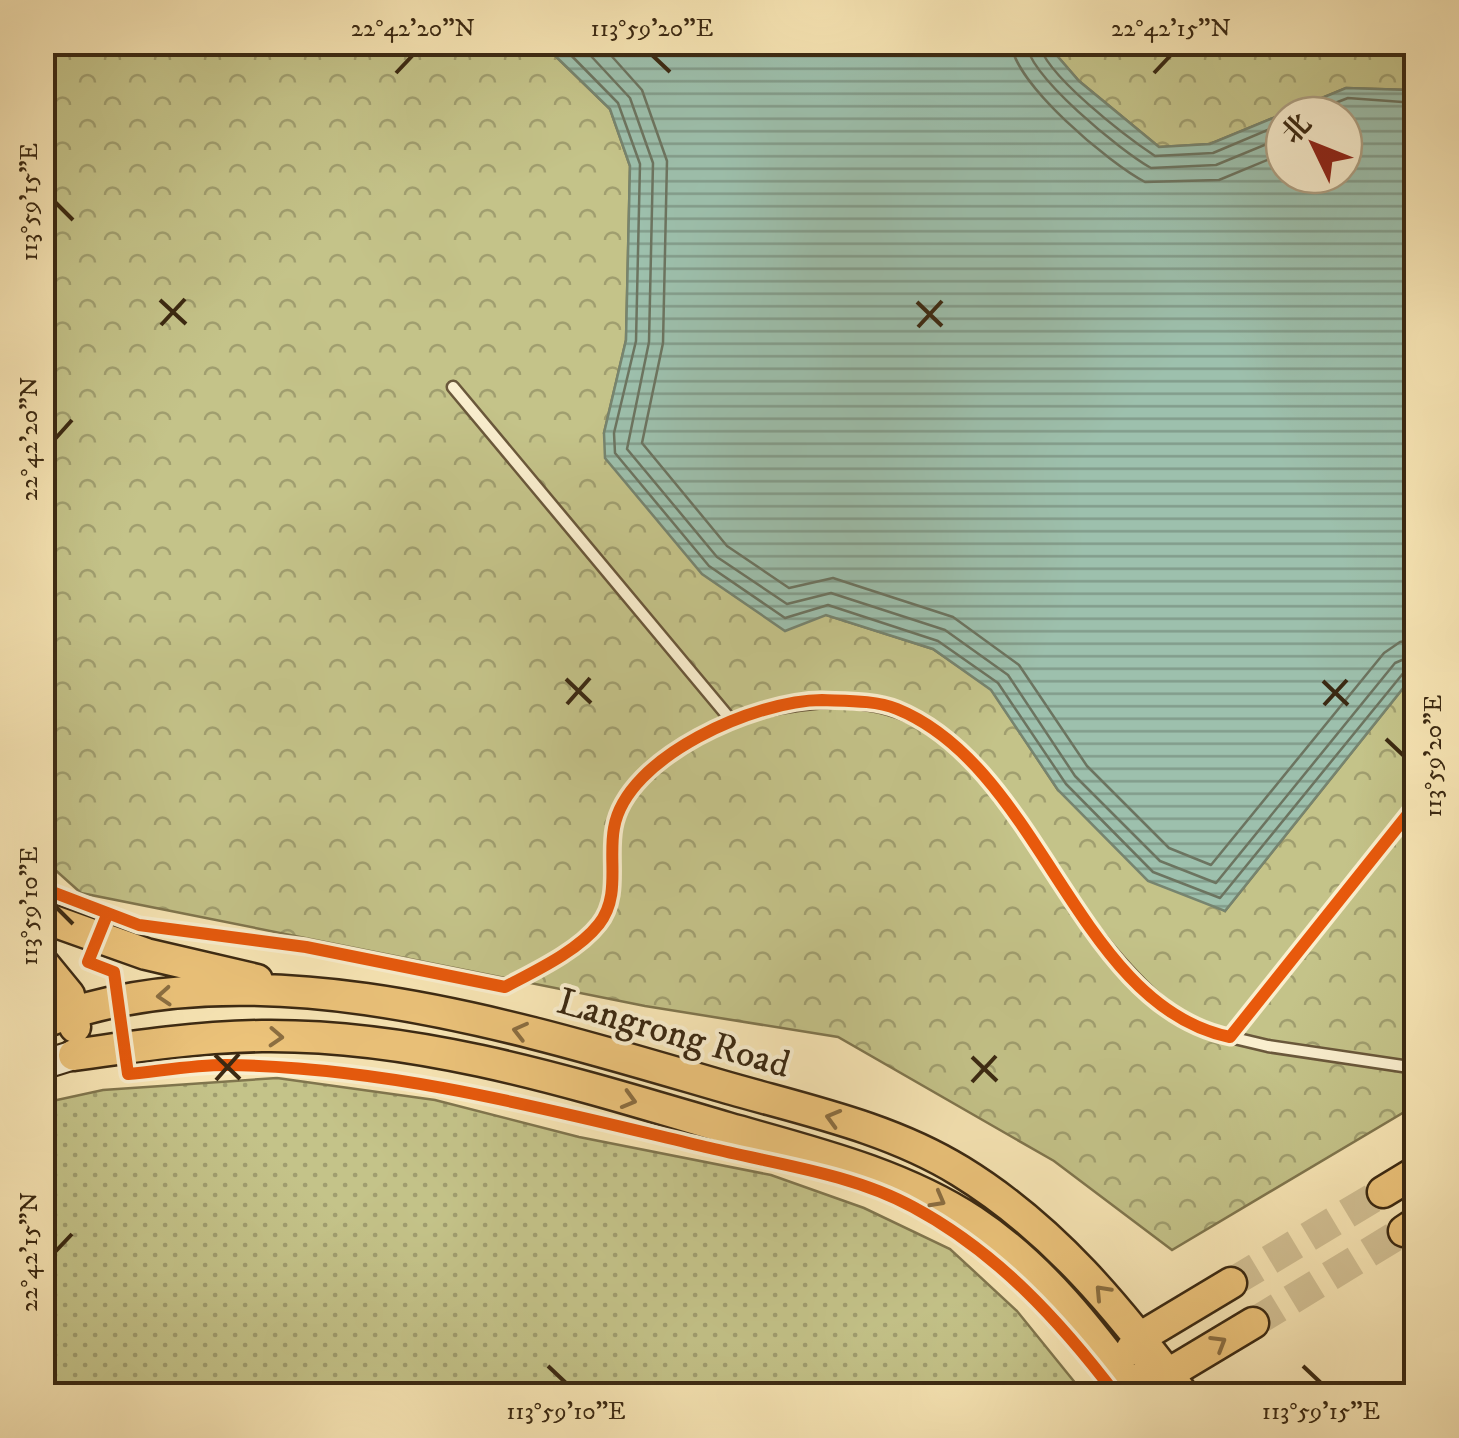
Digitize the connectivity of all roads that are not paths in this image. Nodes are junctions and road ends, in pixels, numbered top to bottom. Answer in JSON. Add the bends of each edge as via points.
{"nodes":[{"id":1,"x":454,"y":387,"type":"dead end"},
{"id":2,"x":1416,"y":804,"type":"edge"},
{"id":3,"x":42,"y":916,"type":"edge"},
{"id":4,"x":42,"y":962,"type":"edge"},
{"id":5,"x":314,"y":993,"type":"junction"},
{"id":6,"x":75,"y":1010,"type":"junction"},
{"id":7,"x":42,"y":1023,"type":"edge"},
{"id":8,"x":1230,"y":1036,"type":"junction"},
{"id":9,"x":74,"y":1055,"type":"junction"},
{"id":10,"x":42,"y":1064,"type":"edge"},
{"id":11,"x":1416,"y":1068,"type":"edge"},
{"id":12,"x":1416,"y":1172,"type":"edge"},
{"id":13,"x":1382,"y":1192,"type":"tunnel mouth"},
{"id":14,"x":1232,"y":1283,"type":"tunnel mouth"},
{"id":15,"x":1253,"y":1322,"type":"tunnel mouth"},
{"id":16,"x":1140,"y":1337,"type":"junction"},
{"id":17,"x":1119,"y":1368,"type":"junction"},
{"id":18,"x":1176,"y":1385,"type":"edge"},
{"id":19,"x":1139,"y":1396,"type":"edge"}],
"edges":[{"from":1,"to":8,"type":"lane","via":[[731,720],[809,700],[864,702],[895,708],[947,737],[1002,798],[1096,935],[1146,991],[1202,1031]]},
{"from":2,"to":8,"type":"lane"},
{"from":3,"to":5,"type":"main road","via":[[146,954]]},
{"from":4,"to":6,"type":"main road"},
{"from":5,"to":6,"type":"main road","name":"Langrong Road","one_way":true,"via":[[148,997]]},
{"from":16,"to":5,"type":"main road","name":"Langrong Road","one_way":true,"via":[[1026,1218],[959,1170],[905,1142],[569,1043]]},
{"from":6,"to":7,"type":"main road","name":"Langrong Road"},
{"from":6,"to":9,"type":"main road"},
{"from":7,"to":9,"type":"main road"},
{"from":8,"to":11,"type":"lane"},
{"from":9,"to":10,"type":"main road"},
{"from":9,"to":17,"type":"main road","name":"Langrong Road","one_way":true,"via":[[264,1036],[394,1048],[552,1078],[769,1140],[914,1186],[974,1221],[1025,1261]]},
{"from":12,"to":13,"type":"main road"},
{"from":14,"to":16,"type":"main road"},
{"from":18,"to":15,"type":"main road","one_way":true},
{"from":16,"to":17,"type":"main road"},
{"from":16,"to":18,"type":"main road","name":"Langrong Road"},
{"from":17,"to":18,"type":"main road"},
{"from":17,"to":19,"type":"main road","name":"Langrong Road"}]}
